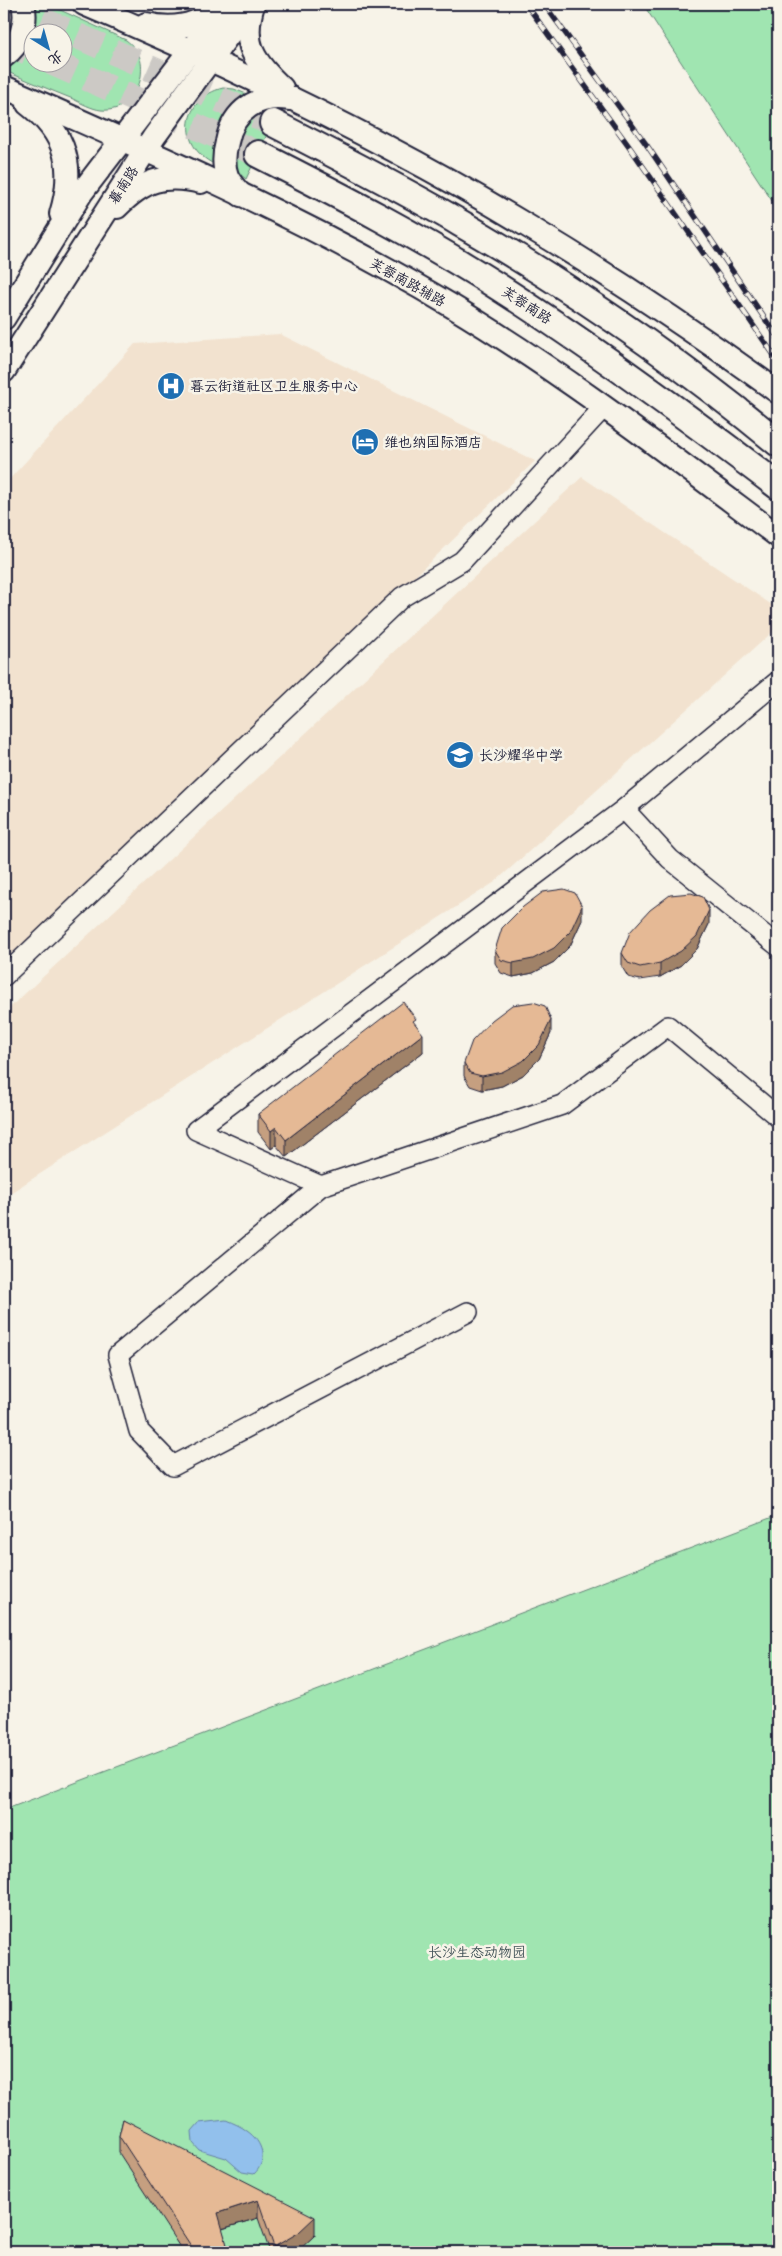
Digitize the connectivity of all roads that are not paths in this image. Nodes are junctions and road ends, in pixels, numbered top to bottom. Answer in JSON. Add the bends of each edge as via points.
{"nodes":[{"id":1,"x":23,"y":4,"type":"edge"},
{"id":2,"x":224,"y":4,"type":"edge"},
{"id":3,"x":252,"y":4,"type":"edge"},
{"id":4,"x":93,"y":8,"type":"edge"},
{"id":5,"x":4,"y":56,"type":"edge"},
{"id":6,"x":200,"y":56,"type":"junction"},
{"id":7,"x":4,"y":88,"type":"edge"},
{"id":8,"x":301,"y":104,"type":"junction"},
{"id":9,"x":273,"y":123,"type":"tunnel mouth"},
{"id":10,"x":122,"y":139,"type":"junction"},
{"id":11,"x":146,"y":150,"type":"junction"},
{"id":12,"x":258,"y":154,"type":"tunnel mouth"},
{"id":13,"x":237,"y":193,"type":"junction"},
{"id":14,"x":86,"y":244,"type":"junction"},
{"id":15,"x":49,"y":246,"type":"junction"},
{"id":16,"x":4,"y":318,"type":"edge"},
{"id":17,"x":4,"y":371,"type":"edge"},
{"id":18,"x":778,"y":392,"type":"edge"},
{"id":19,"x":604,"y":407,"type":"junction"},
{"id":20,"x":778,"y":443,"type":"edge"},
{"id":21,"x":778,"y":486,"type":"edge"},
{"id":22,"x":778,"y":536,"type":"edge"},
{"id":23,"x":778,"y":682,"type":"edge"},
{"id":24,"x":624,"y":809,"type":"junction"},
{"id":25,"x":778,"y":946,"type":"edge"},
{"id":26,"x":4,"y":976,"type":"edge"},
{"id":27,"x":778,"y":1117,"type":"edge"},
{"id":28,"x":321,"y":1186,"type":"junction"},
{"id":29,"x":468,"y":1312,"type":"dead end"}],
"edges":[{"from":1,"to":5,"type":"main road","via":[[21,36]]},
{"from":2,"to":4,"type":"main road","via":[[199,21],[172,27],[155,26]]},
{"from":2,"to":6,"type":"main road","name":"暮南路"},
{"from":3,"to":6,"type":"main road","name":"暮南路"},
{"from":3,"to":8,"type":"main road","via":[[248,35],[257,63]]},
{"from":4,"to":6,"type":"main road"},
{"from":6,"to":8,"type":"main road"},
{"from":6,"to":10,"type":"main road","name":"暮南路"},
{"from":6,"to":11,"type":"main road","name":"暮南路"},
{"from":7,"to":10,"type":"main road","name":"芙蓉南路辅路"},
{"from":7,"to":15,"type":"main road","via":[[43,116],[64,151],[68,166],[66,198]]},
{"from":8,"to":13,"type":"main road","via":[[270,98],[253,103],[237,117],[225,150],[225,169]]},
{"from":8,"to":18,"type":"main road","via":[[372,139],[530,227],[655,306]]},
{"from":9,"to":20,"type":"highway","via":[[385,181],[527,264],[672,362]]},
{"from":10,"to":11,"type":"main road","name":"芙蓉南路辅路"},
{"from":10,"to":15,"type":"main road","name":"暮南路","via":[[82,192]]},
{"from":11,"to":13,"type":"main road","name":"芙蓉南路辅路"},
{"from":11,"to":14,"type":"main road","name":"暮南路"},
{"from":12,"to":21,"type":"highway","name":"芙蓉南路","via":[[417,238],[495,285],[587,345]]},
{"from":13,"to":14,"type":"main road","via":[[193,180],[164,178],[151,181],[130,195]]},
{"from":13,"to":19,"type":"main road","name":"芙蓉南路辅路","via":[[337,242],[448,304],[535,358]]},
{"from":14,"to":17,"type":"main road","name":"暮南路"},
{"from":15,"to":16,"type":"main road","name":"暮南路"},
{"from":19,"to":22,"type":"main road","name":"芙蓉南路辅路"},
{"from":19,"to":26,"type":"street","via":[[462,561],[402,597]]},
{"from":23,"to":24,"type":"street"},
{"from":24,"to":25,"type":"street","via":[[670,859]]},
{"from":24,"to":28,"type":"street","via":[[196,1130]]},
{"from":27,"to":28,"type":"street","via":[[668,1026],[562,1105]]},
{"from":28,"to":29,"type":"street","via":[[118,1355],[139,1431],[173,1466]]}]}
